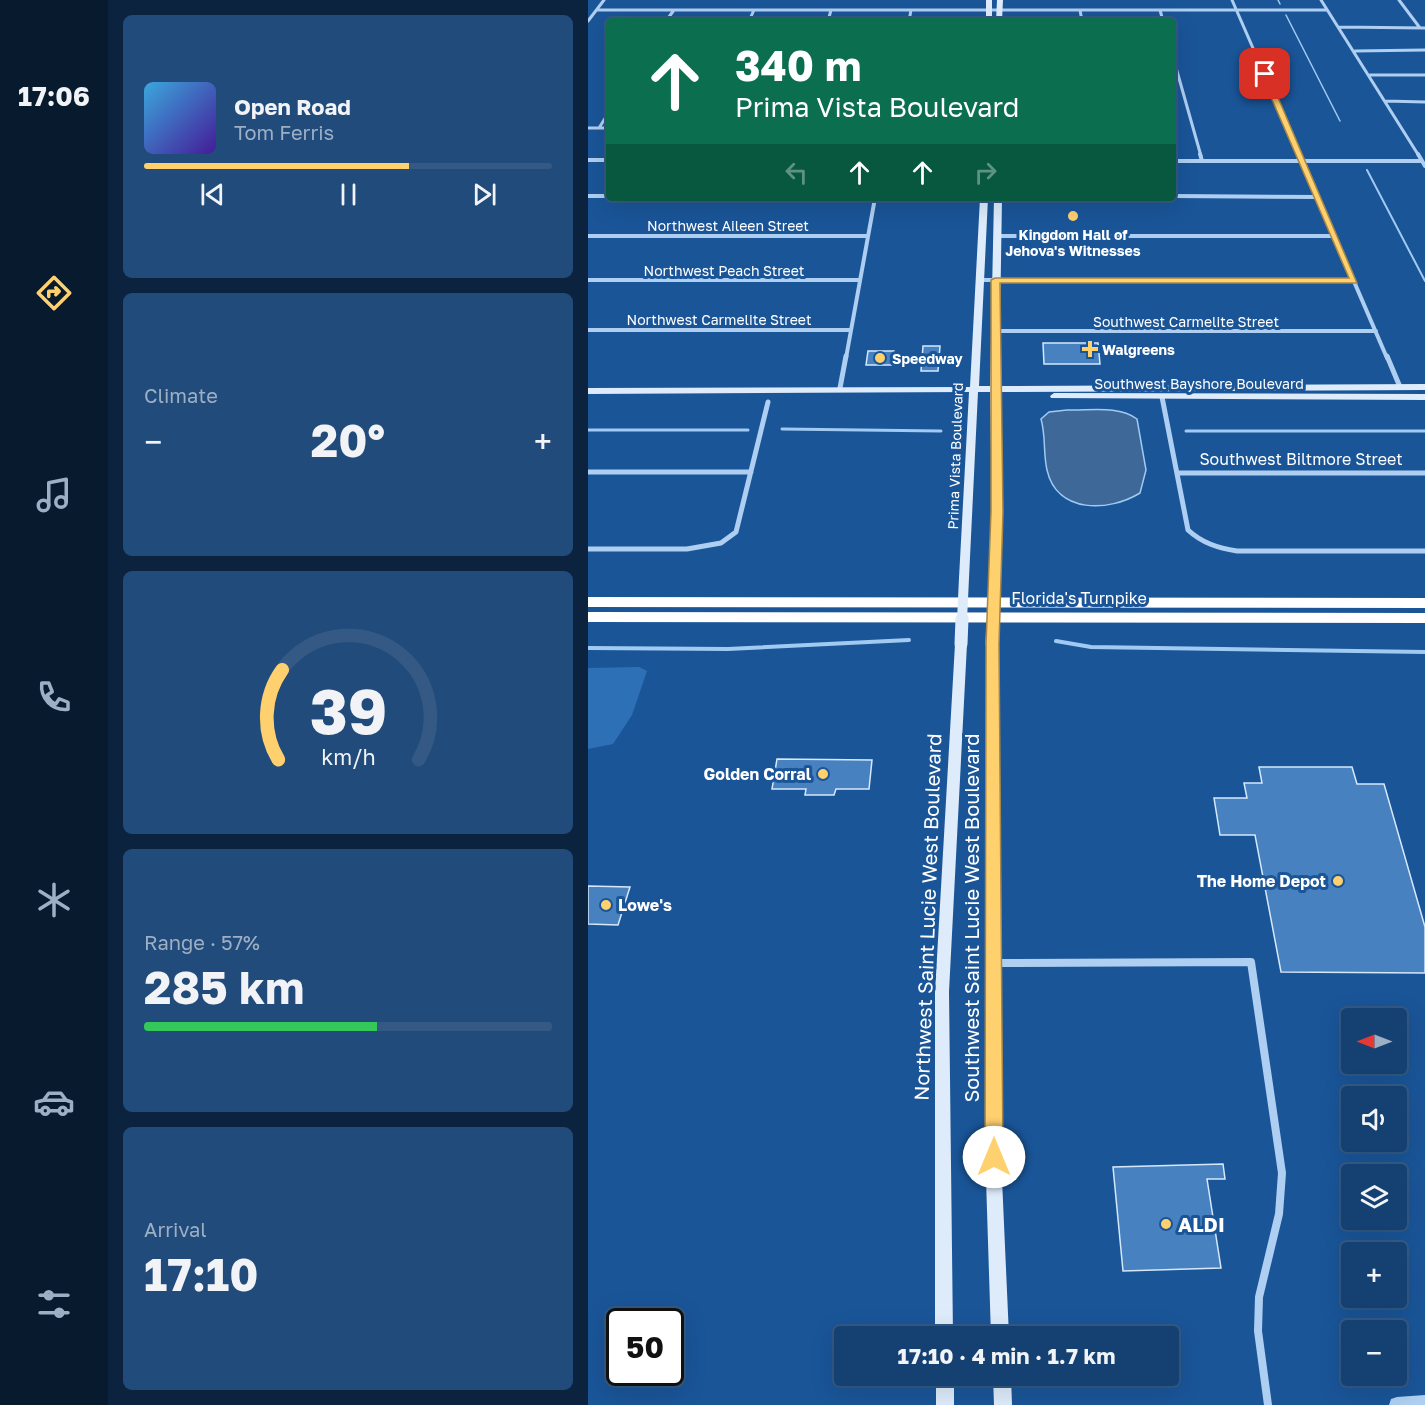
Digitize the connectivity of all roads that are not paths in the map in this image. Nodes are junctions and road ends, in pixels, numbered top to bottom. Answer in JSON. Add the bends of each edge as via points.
{"nodes":[{"id":1,"x":604,"y":0,"type":"edge"},
{"id":2,"x":989,"y":0,"type":"edge"},
{"id":3,"x":1000,"y":0,"type":"edge"},
{"id":4,"x":1232,"y":0,"type":"edge"},
{"id":5,"x":1321,"y":0,"type":"edge"},
{"id":6,"x":1399,"y":0,"type":"edge"},
{"id":7,"x":1236,"y":9,"type":"junction"},
{"id":8,"x":597,"y":10,"type":"junction"},
{"id":9,"x":674,"y":10,"type":"junction"},
{"id":10,"x":754,"y":10,"type":"junction"},
{"id":11,"x":831,"y":10,"type":"junction"},
{"id":12,"x":911,"y":10,"type":"junction"},
{"id":13,"x":989,"y":10,"type":"junction"},
{"id":14,"x":1000,"y":10,"type":"junction"},
{"id":15,"x":1080,"y":10,"type":"junction"},
{"id":16,"x":1160,"y":10,"type":"junction"},
{"id":17,"x":1327,"y":10,"type":"junction"},
{"id":18,"x":668,"y":18,"type":"edge"},
{"id":19,"x":750,"y":18,"type":"edge"},
{"id":20,"x":829,"y":18,"type":"edge"},
{"id":21,"x":910,"y":18,"type":"edge"},
{"id":22,"x":989,"y":18,"type":"edge"},
{"id":23,"x":999,"y":18,"type":"edge"},
{"id":24,"x":1081,"y":18,"type":"edge"},
{"id":25,"x":1162,"y":18,"type":"edge"},
{"id":26,"x":588,"y":21,"type":"edge"},
{"id":27,"x":1338,"y":27,"type":"junction"},
{"id":28,"x":1423,"y":27,"type":"edge"},
{"id":29,"x":1354,"y":51,"type":"junction"},
{"id":30,"x":1425,"y":51,"type":"edge"},
{"id":31,"x":1176,"y":68,"type":"edge"},
{"id":32,"x":1370,"y":75,"type":"junction"},
{"id":33,"x":1425,"y":75,"type":"edge"},
{"id":34,"x":1385,"y":102,"type":"junction"},
{"id":35,"x":1425,"y":102,"type":"edge"},
{"id":36,"x":606,"y":117,"type":"edge"},
{"id":37,"x":588,"y":128,"type":"edge"},
{"id":38,"x":599,"y":128,"type":"junction"},
{"id":39,"x":606,"y":128,"type":"edge"},
{"id":40,"x":588,"y":160,"type":"edge"},
{"id":41,"x":606,"y":160,"type":"edge"},
{"id":42,"x":1176,"y":160,"type":"edge"},
{"id":43,"x":1202,"y":160,"type":"junction"},
{"id":44,"x":1303,"y":161,"type":"junction"},
{"id":45,"x":1424,"y":163,"type":"edge"},
{"id":46,"x":588,"y":196,"type":"edge"},
{"id":47,"x":606,"y":196,"type":"edge"},
{"id":48,"x":1176,"y":196,"type":"edge"},
{"id":49,"x":1318,"y":197,"type":"junction"},
{"id":50,"x":875,"y":201,"type":"edge"},
{"id":51,"x":984,"y":201,"type":"edge"},
{"id":52,"x":998,"y":201,"type":"edge"},
{"id":53,"x":588,"y":236,"type":"edge"},
{"id":54,"x":868,"y":236,"type":"junction"},
{"id":55,"x":997,"y":236,"type":"junction"},
{"id":56,"x":1334,"y":236,"type":"junction"},
{"id":57,"x":588,"y":280,"type":"edge"},
{"id":58,"x":860,"y":280,"type":"junction"},
{"id":59,"x":980,"y":280,"type":"junction"},
{"id":60,"x":995,"y":280,"type":"junction"},
{"id":61,"x":1354,"y":281,"type":"junction"},
{"id":62,"x":588,"y":330,"type":"edge"},
{"id":63,"x":850,"y":330,"type":"junction"},
{"id":64,"x":996,"y":331,"type":"junction"},
{"id":65,"x":1376,"y":331,"type":"junction"},
{"id":66,"x":1327,"y":387,"type":"junction"},
{"id":67,"x":1400,"y":387,"type":"junction"},
{"id":68,"x":840,"y":388,"type":"junction"},
{"id":69,"x":588,"y":391,"type":"edge"},
{"id":70,"x":745,"y":391,"type":"junction"},
{"id":71,"x":972,"y":391,"type":"junction"},
{"id":72,"x":1425,"y":391,"type":"edge"},
{"id":73,"x":994,"y":392,"type":"junction"},
{"id":74,"x":1162,"y":397,"type":"junction"},
{"id":75,"x":1245,"y":397,"type":"junction"},
{"id":76,"x":768,"y":402,"type":"dead end"},
{"id":77,"x":588,"y":472,"type":"edge"},
{"id":78,"x":751,"y":472,"type":"junction"},
{"id":79,"x":1178,"y":472,"type":"junction"},
{"id":80,"x":1425,"y":473,"type":"edge"},
{"id":81,"x":588,"y":549,"type":"edge"},
{"id":82,"x":1425,"y":551,"type":"edge"},
{"id":83,"x":588,"y":602,"type":"edge"},
{"id":84,"x":1425,"y":603,"type":"edge"},
{"id":85,"x":588,"y":616,"type":"edge"},
{"id":86,"x":1425,"y":618,"type":"edge"},
{"id":87,"x":961,"y":644,"type":"joint"},
{"id":88,"x":994,"y":963,"type":"junction"},
{"id":89,"x":944,"y":1326,"type":"edge"},
{"id":90,"x":1000,"y":1326,"type":"edge"},
{"id":91,"x":945,"y":1386,"type":"edge"},
{"id":92,"x":1002,"y":1386,"type":"edge"},
{"id":93,"x":1425,"y":1403,"type":"edge"},
{"id":94,"x":945,"y":1405,"type":"edge"},
{"id":95,"x":1003,"y":1405,"type":"edge"},
{"id":96,"x":1268,"y":1405,"type":"edge"},
{"id":97,"x":1397,"y":1405,"type":"edge"}],
"edges":[{"from":1,"to":8,"type":"street"},
{"from":2,"to":13,"type":"main road"},
{"from":3,"to":14,"type":"main road"},
{"from":4,"to":7,"type":"street"},
{"from":5,"to":17,"type":"street"},
{"from":6,"to":28,"type":"street"},
{"from":7,"to":16,"type":"street"},
{"from":7,"to":17,"type":"street"},
{"from":7,"to":44,"type":"street"},
{"from":8,"to":9,"type":"street"},
{"from":8,"to":26,"type":"street"},
{"from":9,"to":10,"type":"street"},
{"from":9,"to":18,"type":"street"},
{"from":10,"to":11,"type":"street"},
{"from":10,"to":19,"type":"street"},
{"from":11,"to":12,"type":"street"},
{"from":11,"to":20,"type":"street"},
{"from":12,"to":13,"type":"street"},
{"from":12,"to":21,"type":"street"},
{"from":13,"to":14,"type":"street"},
{"from":13,"to":22,"type":"main road"},
{"from":14,"to":15,"type":"street"},
{"from":14,"to":23,"type":"main road"},
{"from":15,"to":16,"type":"street"},
{"from":15,"to":24,"type":"street"},
{"from":16,"to":25,"type":"street"},
{"from":17,"to":27,"type":"street"},
{"from":27,"to":28,"type":"street"},
{"from":27,"to":29,"type":"street"},
{"from":29,"to":30,"type":"street"},
{"from":29,"to":32,"type":"street"},
{"from":31,"to":43,"type":"street"},
{"from":32,"to":33,"type":"street"},
{"from":32,"to":34,"type":"street"},
{"from":34,"to":35,"type":"street"},
{"from":34,"to":45,"type":"street"},
{"from":36,"to":38,"type":"street"},
{"from":37,"to":38,"type":"street"},
{"from":38,"to":39,"type":"street"},
{"from":40,"to":41,"type":"street"},
{"from":42,"to":43,"type":"street"},
{"from":43,"to":44,"type":"street"},
{"from":44,"to":45,"type":"street"},
{"from":44,"to":49,"type":"street"},
{"from":46,"to":47,"type":"street"},
{"from":48,"to":49,"type":"street"},
{"from":49,"to":56,"type":"street"},
{"from":50,"to":54,"type":"street"},
{"from":51,"to":59,"type":"main road","name":"Prima Vista Boulevard"},
{"from":52,"to":55,"type":"main road"},
{"from":53,"to":54,"type":"street","name":"Northwest Aileen Street"},
{"from":54,"to":58,"type":"street"},
{"from":55,"to":56,"type":"street"},
{"from":55,"to":60,"type":"main road"},
{"from":56,"to":61,"type":"street"},
{"from":57,"to":58,"type":"street","name":"Northwest Peach Street"},
{"from":58,"to":63,"type":"street"},
{"from":59,"to":60,"type":"street"},
{"from":59,"to":71,"type":"main road","name":"Prima Vista Boulevard"},
{"from":60,"to":61,"type":"street"},
{"from":60,"to":64,"type":"main road"},
{"from":61,"to":65,"type":"street"},
{"from":62,"to":63,"type":"street","name":"Northwest Carmelite Street"},
{"from":63,"to":68,"type":"street"},
{"from":64,"to":65,"type":"street","name":"Southwest Carmelite Street"},
{"from":64,"to":73,"type":"main road"},
{"from":65,"to":67,"type":"street"},
{"from":66,"to":67,"type":"main road","name":"Southwest Bayshore Boulevard"},
{"from":66,"to":73,"type":"main road","name":"Southwest Bayshore Boulevard"},
{"from":66,"to":75,"type":"main road","via":[[1316,393]]},
{"from":67,"to":72,"type":"main road","name":"Southwest Bayshore Boulevard"},
{"from":68,"to":70,"type":"main road"},
{"from":68,"to":71,"type":"main road"},
{"from":69,"to":70,"type":"main road"},
{"from":70,"to":71,"type":"main road"},
{"from":71,"to":73,"type":"main road","name":"Southwest Bayshore Boulevard"},
{"from":71,"to":87,"type":"main road","name":"Prima Vista Boulevard","bridge":true},
{"from":72,"to":75,"type":"main road","name":"Southwest Bayshore Boulevard","via":[[1339,397]]},
{"from":73,"to":74,"type":"main road","name":"Southwest Bayshore Boulevard"},
{"from":73,"to":88,"type":"main road","name":"Southwest Saint Lucie West Boulevard","bridge":true},
{"from":74,"to":75,"type":"main road","name":"Southwest Bayshore Boulevard"},
{"from":74,"to":79,"type":"street"},
{"from":76,"to":78,"type":"street"},
{"from":77,"to":78,"type":"street"},
{"from":78,"to":81,"type":"street","via":[[736,532],[721,543],[687,549]]},
{"from":79,"to":80,"type":"street","name":"Southwest Biltmore Street"},
{"from":79,"to":82,"type":"street","via":[[1188,530],[1218,549]]},
{"from":83,"to":84,"type":"highway","name":"Florida's Turnpike"},
{"from":85,"to":86,"type":"highway","name":"Florida's Turnpike"},
{"from":87,"to":89,"type":"main road","name":"Northwest Saint Lucie West Boulevard","via":[[942,992]]},
{"from":88,"to":90,"type":"main road","name":"Southwest Saint Lucie West Boulevard","via":[[994,1179]]},
{"from":88,"to":96,"type":"street","via":[[1251,962],[1282,1173],[1279,1214],[1259,1297],[1258,1331]]},
{"from":91,"to":94,"type":"main road"},
{"from":92,"to":95,"type":"main road"},
{"from":93,"to":97,"type":"street"}]}
